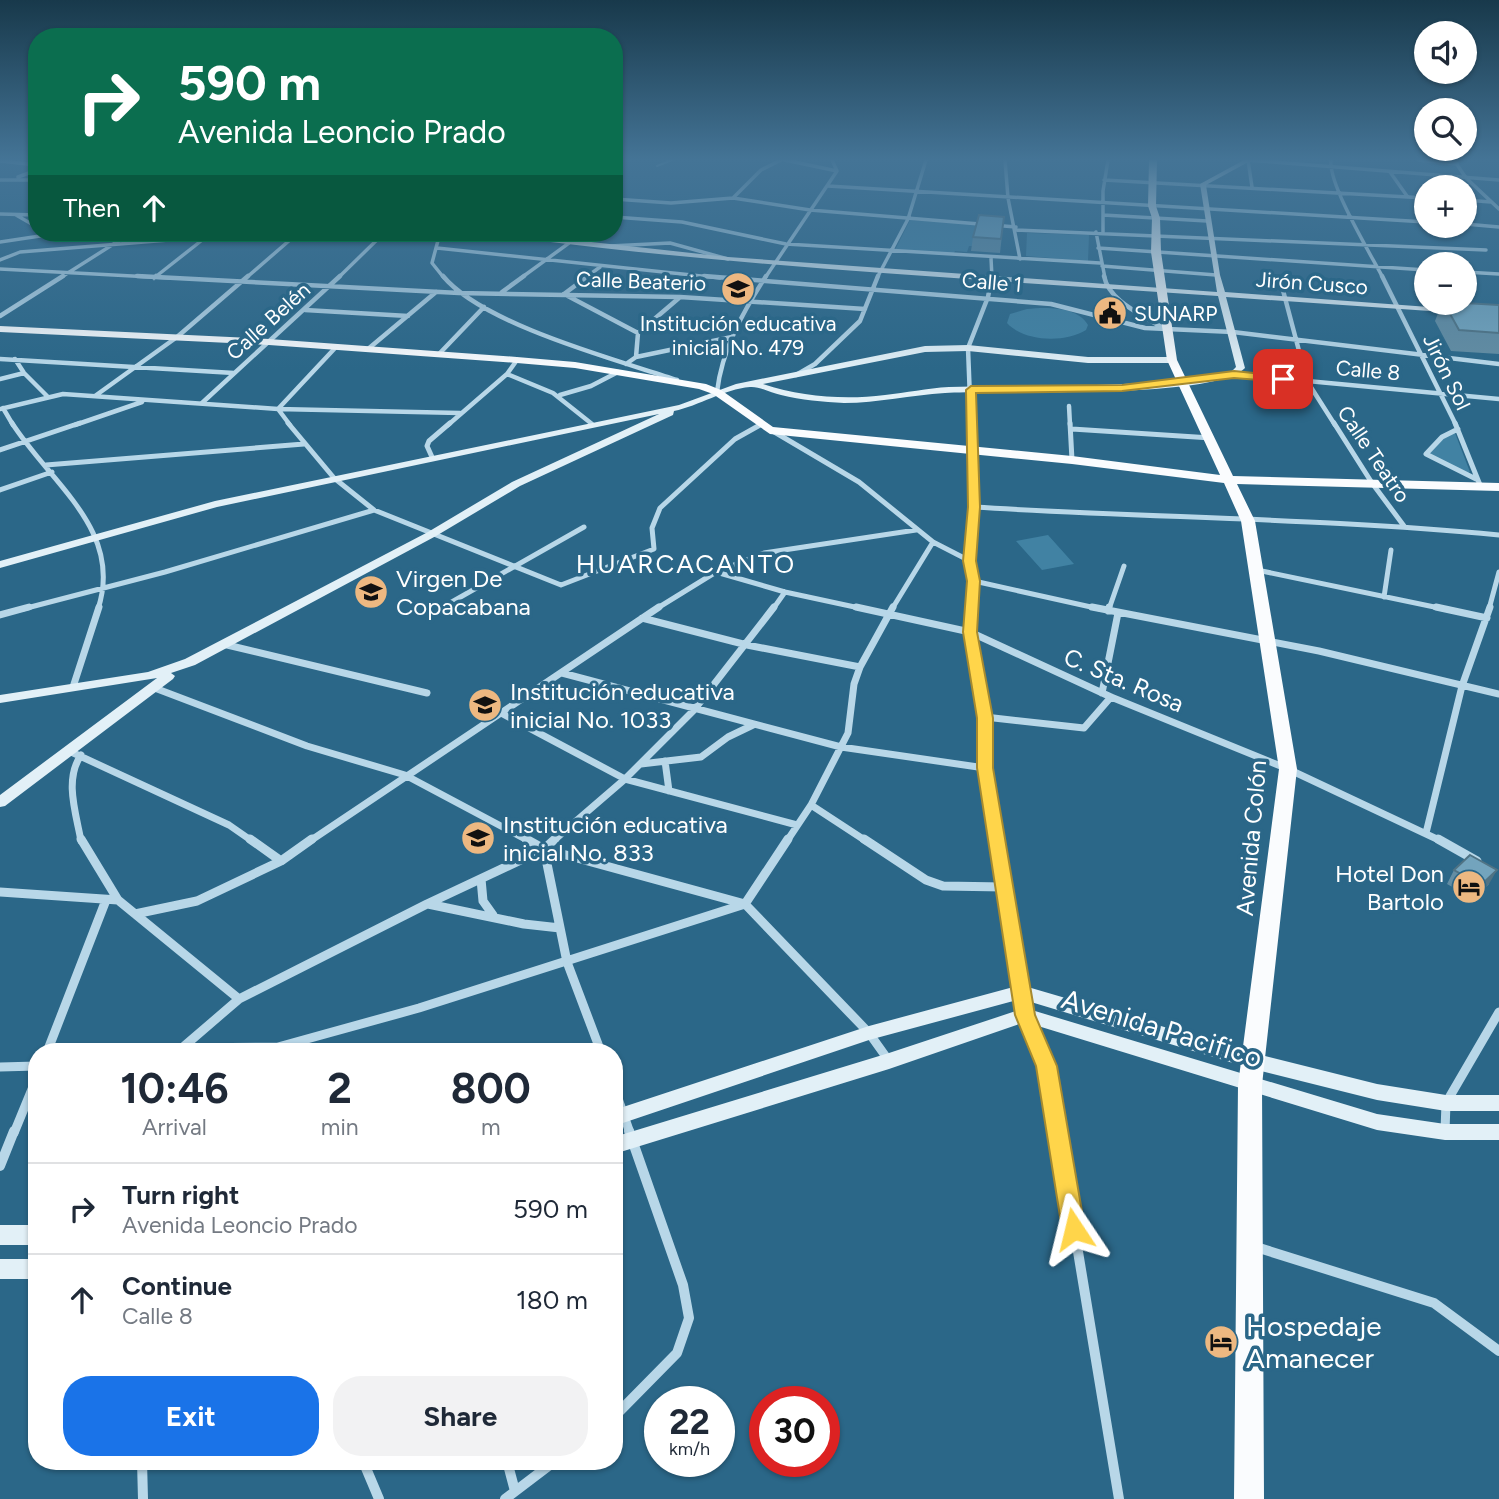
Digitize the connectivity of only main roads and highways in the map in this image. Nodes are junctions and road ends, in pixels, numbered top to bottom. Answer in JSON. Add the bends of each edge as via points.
{"nodes":[{"id":1,"x":1156,"y":230,"type":"edge"},
{"id":2,"x":1210,"y":230,"type":"edge"},
{"id":3,"x":562,"y":242,"type":"edge"},
{"id":4,"x":1163,"y":290,"type":"junction"},
{"id":5,"x":1221,"y":295,"type":"junction"},
{"id":6,"x":1414,"y":308,"type":"edge"},
{"id":7,"x":0,"y":329,"type":"edge"},
{"id":8,"x":1172,"y":360,"type":"junction"},
{"id":9,"x":1183,"y":382,"type":"junction"},
{"id":10,"x":753,"y":383,"type":"junction"},
{"id":11,"x":718,"y":392,"type":"junction"},
{"id":12,"x":681,"y":407,"type":"junction"},
{"id":13,"x":1231,"y":480,"type":"junction"},
{"id":14,"x":1499,"y":487,"type":"edge"},
{"id":15,"x":0,"y":565,"type":"edge"},
{"id":16,"x":190,"y":662,"type":"junction"},
{"id":17,"x":0,"y":699,"type":"edge"},
{"id":18,"x":0,"y":802,"type":"edge"},
{"id":19,"x":1253,"y":1062,"type":"junction"},
{"id":20,"x":1250,"y":1085,"type":"junction"},
{"id":21,"x":1499,"y":1103,"type":"edge"},
{"id":22,"x":623,"y":1116,"type":"edge"},
{"id":23,"x":1499,"y":1132,"type":"edge"},
{"id":24,"x":623,"y":1143,"type":"edge"},
{"id":25,"x":0,"y":1235,"type":"edge"},
{"id":26,"x":28,"y":1235,"type":"edge"},
{"id":27,"x":0,"y":1269,"type":"edge"},
{"id":28,"x":28,"y":1269,"type":"edge"},
{"id":29,"x":1255,"y":1497,"type":"edge"}],
"edges":[{"from":1,"to":4,"type":"main road","name":"Avenida Colón"},
{"from":2,"to":5,"type":"main road"},
{"from":3,"to":4,"type":"main road","name":"Jirón Cusco","via":[[728,259]]},
{"from":4,"to":5,"type":"main road","name":"Jirón Cusco"},
{"from":4,"to":8,"type":"main road","name":"Avenida Colón"},
{"from":5,"to":6,"type":"main road","name":"Jirón Cusco"},
{"from":5,"to":9,"type":"main road","via":[[1241,368],[1234,374]]},
{"from":7,"to":11,"type":"main road","via":[[269,342],[622,368]]},
{"from":8,"to":9,"type":"main road","name":"Avenida Colón"},
{"from":8,"to":10,"type":"main road","via":[[1088,360],[968,348],[925,349]]},
{"from":9,"to":10,"type":"main road","via":[[1099,389],[934,390],[874,399],[785,393]]},
{"from":9,"to":13,"type":"main road","name":"Avenida Colón"},
{"from":10,"to":11,"type":"main road"},
{"from":11,"to":12,"type":"main road"},
{"from":11,"to":13,"type":"main road","via":[[765,427]]},
{"from":12,"to":15,"type":"main road","via":[[215,505]]},
{"from":12,"to":16,"type":"main road","via":[[516,484],[432,534]]},
{"from":13,"to":14,"type":"main road","via":[[1478,482]]},
{"from":13,"to":19,"type":"main road","name":"Avenida Colón","via":[[1248,521],[1288,769]]},
{"from":16,"to":17,"type":"main road","via":[[150,676]]},
{"from":16,"to":18,"type":"main road","via":[[151,687],[75,753]]},
{"from":19,"to":20,"type":"main road","name":"Avenida Colón"},
{"from":19,"to":21,"type":"main road","name":"Avenida Pacifico","via":[[1377,1092],[1447,1103]]},
{"from":19,"to":22,"type":"main road","name":"Avenida Pacifico","via":[[1021,992],[869,1033]]},
{"from":20,"to":23,"type":"main road","name":"Avenida Pacifico","via":[[1377,1122],[1445,1132]]},
{"from":20,"to":24,"type":"main road","name":"Avenida Pacifico","via":[[1025,1015]]},
{"from":20,"to":29,"type":"main road","name":"Avenida Colón"},
{"from":25,"to":26,"type":"main road"},
{"from":27,"to":28,"type":"main road"}]}
